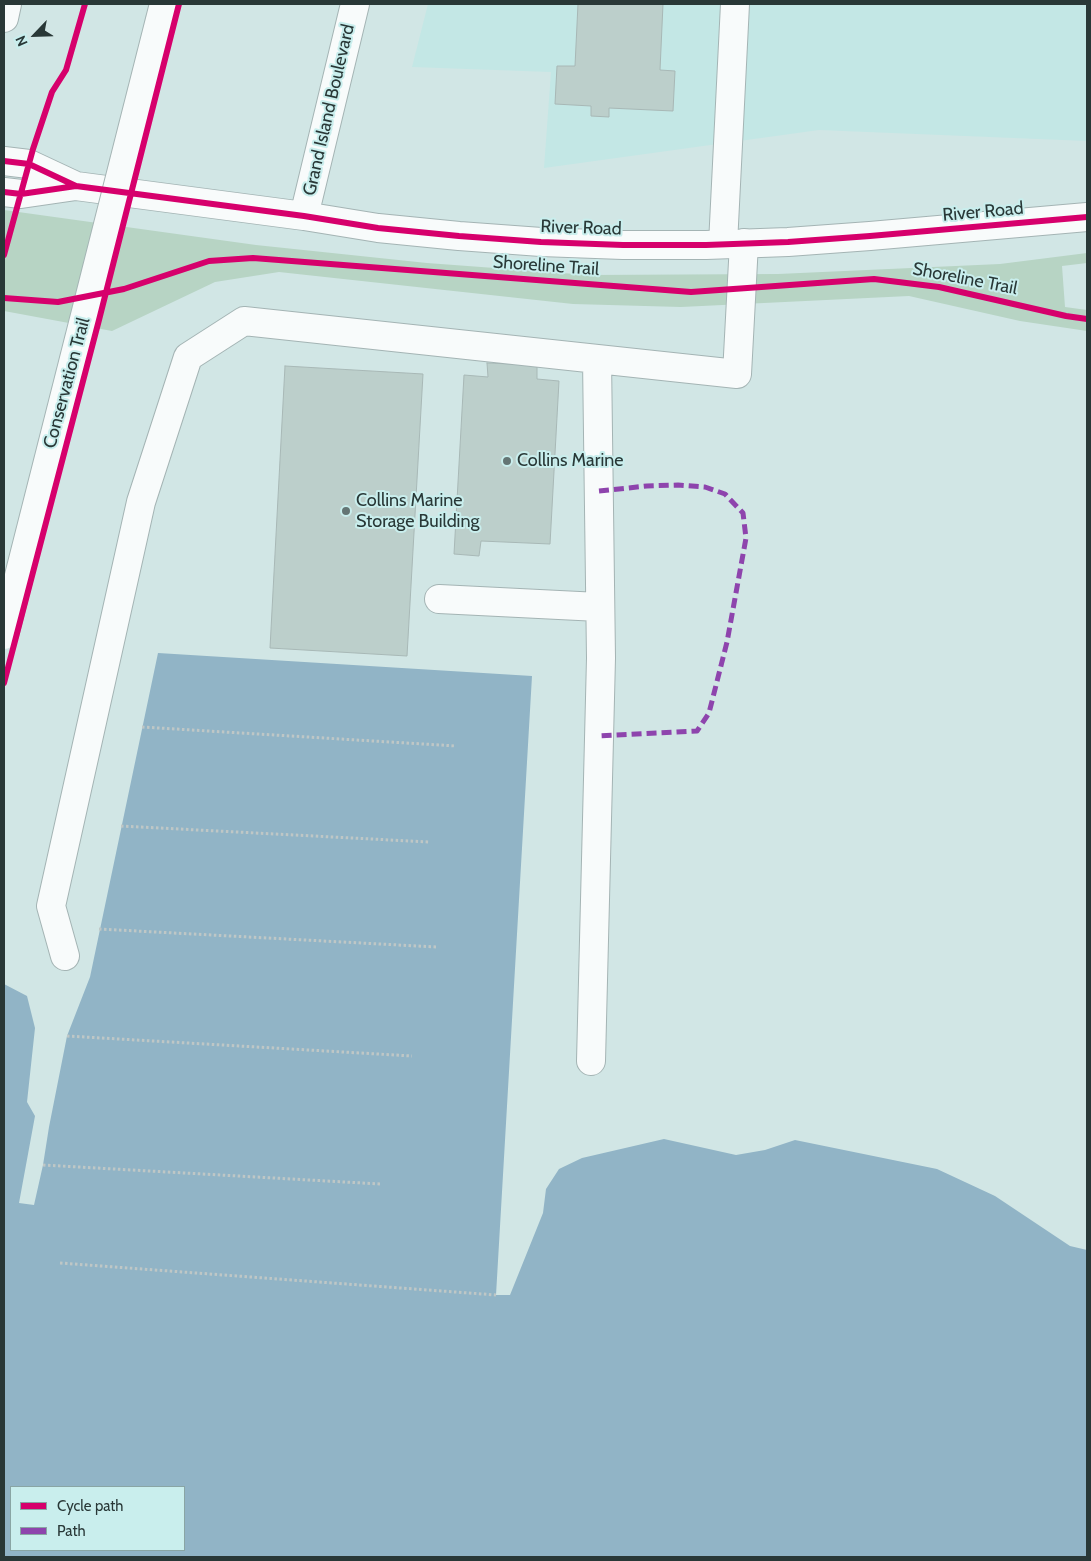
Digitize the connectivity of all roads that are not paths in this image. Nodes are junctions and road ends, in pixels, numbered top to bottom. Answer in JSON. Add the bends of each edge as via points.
{"nodes":[{"id":1,"x":7,"y":4,"type":"edge"},
{"id":2,"x":164,"y":4,"type":"edge"},
{"id":3,"x":355,"y":4,"type":"edge"},
{"id":4,"x":735,"y":4,"type":"edge"},
{"id":5,"x":4,"y":18,"type":"edge"},
{"id":6,"x":4,"y":161,"type":"edge"},
{"id":7,"x":76,"y":186,"type":"junction"},
{"id":8,"x":4,"y":192,"type":"edge"},
{"id":9,"x":304,"y":216,"type":"junction"},
{"id":10,"x":1087,"y":217,"type":"edge"},
{"id":11,"x":734,"y":244,"type":"junction"},
{"id":12,"x":597,"y":359,"type":"junction"},
{"id":13,"x":439,"y":599,"type":"dead end"},
{"id":14,"x":599,"y":607,"type":"junction"},
{"id":15,"x":4,"y":635,"type":"edge"},
{"id":16,"x":65,"y":956,"type":"dead end"},
{"id":17,"x":591,"y":1060,"type":"dead end"}],
"edges":[{"from":1,"to":5,"type":"main road"},
{"from":2,"to":15,"type":"main road","bridge":true},
{"from":3,"to":9,"type":"main road","name":"Grand Island Boulevard"},
{"from":4,"to":11,"type":"main road"},
{"from":6,"to":7,"type":"main road","name":"River Road","via":[[29,164]]},
{"from":7,"to":8,"type":"main road","name":"River Road","via":[[21,194]]},
{"from":7,"to":9,"type":"main road","name":"River Road"},
{"from":9,"to":11,"type":"main road","name":"River Road","via":[[387,229],[541,242]]},
{"from":10,"to":11,"type":"main road","name":"River Road"},
{"from":11,"to":12,"type":"main road","via":[[737,374]]},
{"from":12,"to":14,"type":"main road"},
{"from":12,"to":16,"type":"main road","via":[[244,321],[188,357],[141,502],[51,906]]},
{"from":13,"to":14,"type":"main road"},
{"from":14,"to":17,"type":"main road","via":[[601,658]]}]}
